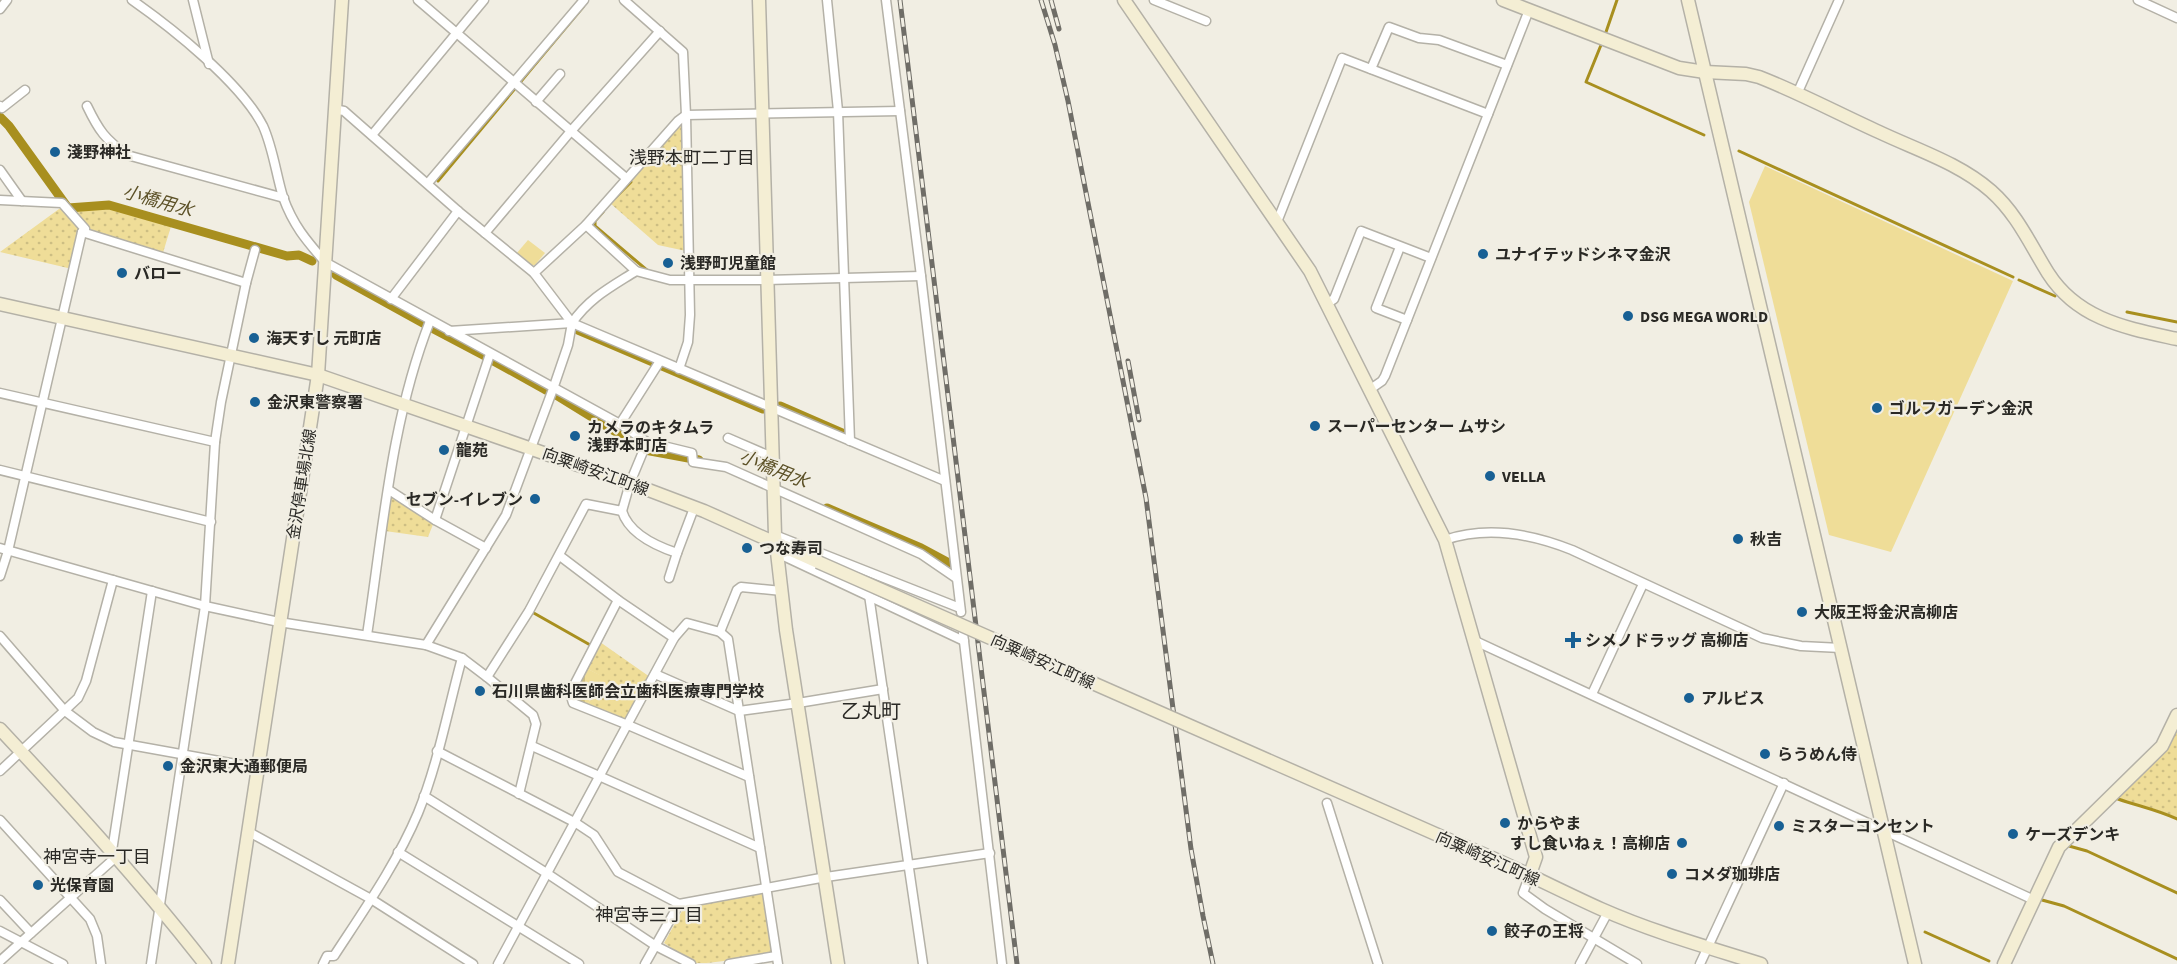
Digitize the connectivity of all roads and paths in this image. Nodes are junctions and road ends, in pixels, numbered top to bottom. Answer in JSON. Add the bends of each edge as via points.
{"nodes":[{"id":1,"x":7,"y":0,"type":"edge"},
{"id":2,"x":132,"y":0,"type":"edge"},
{"id":3,"x":193,"y":0,"type":"edge"},
{"id":4,"x":342,"y":0,"type":"edge"},
{"id":5,"x":418,"y":0,"type":"edge"},
{"id":6,"x":484,"y":0,"type":"edge"},
{"id":7,"x":584,"y":0,"type":"edge"},
{"id":8,"x":624,"y":0,"type":"edge"},
{"id":9,"x":759,"y":0,"type":"edge"},
{"id":10,"x":827,"y":0,"type":"edge"},
{"id":11,"x":886,"y":0,"type":"edge"},
{"id":12,"x":1124,"y":0,"type":"edge"},
{"id":13,"x":1154,"y":0,"type":"edge"},
{"id":14,"x":1503,"y":0,"type":"edge"},
{"id":15,"x":1688,"y":0,"type":"edge"},
{"id":16,"x":1839,"y":0,"type":"edge"},
{"id":17,"x":2138,"y":0,"type":"edge"},
{"id":18,"x":0,"y":9,"type":"edge"},
{"id":19,"x":1529,"y":9,"type":"junction"},
{"id":20,"x":2177,"y":18,"type":"edge"},
{"id":21,"x":1206,"y":21,"type":"dead end"},
{"id":22,"x":660,"y":31,"type":"junction"},
{"id":23,"x":456,"y":33,"type":"junction"},
{"id":24,"x":210,"y":64,"type":"junction"},
{"id":25,"x":1507,"y":65,"type":"junction"},
{"id":26,"x":1371,"y":69,"type":"junction"},
{"id":27,"x":1705,"y":72,"type":"junction"},
{"id":28,"x":560,"y":74,"type":"dead end"},
{"id":29,"x":513,"y":81,"type":"junction"},
{"id":30,"x":25,"y":90,"type":"dead end"},
{"id":31,"x":1797,"y":94,"type":"junction"},
{"id":32,"x":536,"y":102,"type":"junction"},
{"id":33,"x":0,"y":106,"type":"edge"},
{"id":34,"x":87,"y":106,"type":"dead end"},
{"id":35,"x":334,"y":109,"type":"junction"},
{"id":36,"x":838,"y":111,"type":"junction"},
{"id":37,"x":900,"y":111,"type":"junction"},
{"id":38,"x":762,"y":112,"type":"junction"},
{"id":39,"x":1488,"y":114,"type":"junction"},
{"id":40,"x":686,"y":115,"type":"junction"},
{"id":41,"x":571,"y":132,"type":"junction"},
{"id":42,"x":372,"y":135,"type":"junction"},
{"id":43,"x":0,"y":170,"type":"edge"},
{"id":44,"x":626,"y":178,"type":"junction"},
{"id":45,"x":428,"y":183,"type":"junction"},
{"id":46,"x":284,"y":198,"type":"junction"},
{"id":47,"x":0,"y":200,"type":"edge"},
{"id":48,"x":22,"y":201,"type":"junction"},
{"id":49,"x":458,"y":211,"type":"junction"},
{"id":50,"x":1277,"y":222,"type":"junction"},
{"id":51,"x":586,"y":225,"type":"junction"},
{"id":52,"x":82,"y":232,"type":"junction"},
{"id":53,"x":485,"y":233,"type":"junction"},
{"id":54,"x":1400,"y":247,"type":"junction"},
{"id":55,"x":255,"y":250,"type":"dead end"},
{"id":56,"x":1431,"y":258,"type":"junction"},
{"id":57,"x":325,"y":262,"type":"junction"},
{"id":58,"x":636,"y":272,"type":"junction"},
{"id":59,"x":534,"y":273,"type":"junction"},
{"id":60,"x":921,"y":276,"type":"junction"},
{"id":61,"x":844,"y":277,"type":"junction"},
{"id":62,"x":688,"y":280,"type":"junction"},
{"id":63,"x":766,"y":280,"type":"junction"},
{"id":64,"x":246,"y":283,"type":"junction"},
{"id":65,"x":392,"y":299,"type":"junction"},
{"id":66,"x":0,"y":304,"type":"edge"},
{"id":67,"x":1326,"y":304,"type":"junction"},
{"id":68,"x":63,"y":318,"type":"junction"},
{"id":69,"x":1407,"y":320,"type":"junction"},
{"id":70,"x":430,"y":321,"type":"junction"},
{"id":71,"x":572,"y":322,"type":"junction"},
{"id":72,"x":448,"y":332,"type":"junction"},
{"id":73,"x":2177,"y":339,"type":"edge"},
{"id":74,"x":490,"y":354,"type":"junction"},
{"id":75,"x":231,"y":355,"type":"junction"},
{"id":76,"x":660,"y":361,"type":"junction"},
{"id":77,"x":679,"y":369,"type":"junction"},
{"id":78,"x":318,"y":375,"type":"junction"},
{"id":79,"x":553,"y":389,"type":"junction"},
{"id":80,"x":1369,"y":390,"type":"junction"},
{"id":81,"x":0,"y":393,"type":"edge"},
{"id":82,"x":43,"y":402,"type":"junction"},
{"id":83,"x":403,"y":405,"type":"junction"},
{"id":84,"x":771,"y":406,"type":"junction"},
{"id":85,"x":620,"y":424,"type":"junction"},
{"id":86,"x":465,"y":425,"type":"junction"},
{"id":87,"x":728,"y":438,"type":"dead end"},
{"id":88,"x":850,"y":441,"type":"junction"},
{"id":89,"x":215,"y":442,"type":"junction"},
{"id":90,"x":647,"y":442,"type":"junction"},
{"id":91,"x":531,"y":447,"type":"junction"},
{"id":92,"x":772,"y":457,"type":"junction"},
{"id":93,"x":0,"y":470,"type":"edge"},
{"id":94,"x":25,"y":477,"type":"junction"},
{"id":95,"x":945,"y":481,"type":"junction"},
{"id":96,"x":630,"y":483,"type":"junction"},
{"id":97,"x":772,"y":489,"type":"junction"},
{"id":98,"x":389,"y":490,"type":"junction"},
{"id":99,"x":694,"y":508,"type":"junction"},
{"id":100,"x":622,"y":511,"type":"junction"},
{"id":101,"x":435,"y":520,"type":"junction"},
{"id":102,"x":211,"y":522,"type":"junction"},
{"id":103,"x":1445,"y":540,"type":"junction"},
{"id":104,"x":776,"y":544,"type":"junction"},
{"id":105,"x":486,"y":548,"type":"junction"},
{"id":106,"x":4,"y":549,"type":"edge"},
{"id":107,"x":677,"y":554,"type":"junction"},
{"id":108,"x":560,"y":556,"type":"junction"},
{"id":109,"x":0,"y":576,"type":"edge"},
{"id":110,"x":669,"y":578,"type":"dead end"},
{"id":111,"x":956,"y":578,"type":"junction"},
{"id":112,"x":113,"y":580,"type":"junction"},
{"id":113,"x":1643,"y":584,"type":"junction"},
{"id":114,"x":152,"y":591,"type":"junction"},
{"id":115,"x":782,"y":591,"type":"junction"},
{"id":116,"x":869,"y":595,"type":"junction"},
{"id":117,"x":618,"y":600,"type":"junction"},
{"id":118,"x":205,"y":606,"type":"junction"},
{"id":119,"x":279,"y":622,"type":"junction"},
{"id":120,"x":720,"y":632,"type":"junction"},
{"id":121,"x":367,"y":635,"type":"junction"},
{"id":122,"x":0,"y":636,"type":"edge"},
{"id":123,"x":674,"y":638,"type":"junction"},
{"id":124,"x":1473,"y":640,"type":"junction"},
{"id":125,"x":426,"y":645,"type":"junction"},
{"id":126,"x":1841,"y":648,"type":"junction"},
{"id":127,"x":462,"y":658,"type":"junction"},
{"id":128,"x":655,"y":674,"type":"junction"},
{"id":129,"x":487,"y":677,"type":"junction"},
{"id":130,"x":883,"y":689,"type":"junction"},
{"id":131,"x":1592,"y":694,"type":"junction"},
{"id":132,"x":798,"y":704,"type":"junction"},
{"id":133,"x":65,"y":711,"type":"junction"},
{"id":134,"x":739,"y":711,"type":"junction"},
{"id":135,"x":2177,"y":715,"type":"edge"},
{"id":136,"x":628,"y":725,"type":"junction"},
{"id":137,"x":0,"y":729,"type":"edge"},
{"id":138,"x":129,"y":745,"type":"junction"},
{"id":139,"x":531,"y":746,"type":"junction"},
{"id":140,"x":437,"y":751,"type":"junction"},
{"id":141,"x":22,"y":752,"type":"junction"},
{"id":142,"x":184,"y":755,"type":"junction"},
{"id":143,"x":258,"y":768,"type":"junction"},
{"id":144,"x":0,"y":771,"type":"edge"},
{"id":145,"x":600,"y":777,"type":"junction"},
{"id":146,"x":749,"y":777,"type":"junction"},
{"id":147,"x":1784,"y":783,"type":"junction"},
{"id":148,"x":519,"y":794,"type":"junction"},
{"id":149,"x":424,"y":796,"type":"junction"},
{"id":150,"x":1327,"y":803,"type":"dead end"},
{"id":151,"x":0,"y":820,"type":"edge"},
{"id":152,"x":576,"y":823,"type":"junction"},
{"id":153,"x":1884,"y":829,"type":"junction"},
{"id":154,"x":249,"y":832,"type":"junction"},
{"id":155,"x":760,"y":848,"type":"junction"},
{"id":156,"x":398,"y":852,"type":"junction"},
{"id":157,"x":990,"y":853,"type":"junction"},
{"id":158,"x":115,"y":854,"type":"junction"},
{"id":159,"x":909,"y":865,"type":"junction"},
{"id":160,"x":548,"y":874,"type":"junction"},
{"id":161,"x":1530,"y":874,"type":"junction"},
{"id":162,"x":826,"y":877,"type":"junction"},
{"id":163,"x":767,"y":888,"type":"junction"},
{"id":164,"x":70,"y":898,"type":"junction"},
{"id":165,"x":371,"y":899,"type":"junction"},
{"id":166,"x":0,"y":900,"type":"edge"},
{"id":167,"x":2034,"y":900,"type":"junction"},
{"id":168,"x":679,"y":904,"type":"junction"},
{"id":169,"x":160,"y":907,"type":"junction"},
{"id":170,"x":1608,"y":912,"type":"junction"},
{"id":171,"x":519,"y":926,"type":"junction"},
{"id":172,"x":0,"y":931,"type":"edge"},
{"id":173,"x":31,"y":933,"type":"junction"},
{"id":174,"x":1594,"y":939,"type":"junction"},
{"id":175,"x":21,"y":942,"type":"junction"},
{"id":176,"x":656,"y":946,"type":"junction"},
{"id":177,"x":1707,"y":948,"type":"junction"},
{"id":178,"x":777,"y":960,"type":"edge"},
{"id":179,"x":0,"y":961,"type":"edge"},
{"id":180,"x":63,"y":964,"type":"edge"},
{"id":181,"x":101,"y":964,"type":"edge"},
{"id":182,"x":151,"y":964,"type":"edge"},
{"id":183,"x":205,"y":964,"type":"edge"},
{"id":184,"x":228,"y":964,"type":"edge"},
{"id":185,"x":323,"y":964,"type":"edge"},
{"id":186,"x":473,"y":964,"type":"edge"},
{"id":187,"x":498,"y":964,"type":"edge"},
{"id":188,"x":579,"y":964,"type":"edge"},
{"id":189,"x":645,"y":964,"type":"edge"},
{"id":190,"x":690,"y":964,"type":"edge"},
{"id":191,"x":729,"y":964,"type":"edge"},
{"id":192,"x":838,"y":964,"type":"edge"},
{"id":193,"x":923,"y":964,"type":"edge"},
{"id":194,"x":1002,"y":964,"type":"edge"},
{"id":195,"x":1378,"y":964,"type":"edge"},
{"id":196,"x":1580,"y":964,"type":"edge"},
{"id":197,"x":1637,"y":964,"type":"edge"},
{"id":198,"x":1700,"y":964,"type":"edge"},
{"id":199,"x":1761,"y":964,"type":"edge"},
{"id":200,"x":1915,"y":964,"type":"edge"},
{"id":201,"x":2004,"y":964,"type":"edge"}],
"edges":[{"from":1,"to":18,"type":"street"},
{"from":2,"to":24,"type":"street","via":[[159,18]]},
{"from":3,"to":24,"type":"street"},
{"from":4,"to":35,"type":"street","name":"金沢停車場北線"},
{"from":5,"to":23,"type":"street"},
{"from":6,"to":23,"type":"street"},
{"from":7,"to":29,"type":"street"},
{"from":8,"to":22,"type":"street"},
{"from":9,"to":38,"type":"street"},
{"from":10,"to":36,"type":"street"},
{"from":11,"to":37,"type":"street"},
{"from":12,"to":50,"type":"street"},
{"from":13,"to":21,"type":"street"},
{"from":14,"to":19,"type":"street"},
{"from":15,"to":27,"type":"street"},
{"from":16,"to":31,"type":"street"},
{"from":17,"to":20,"type":"street"},
{"from":19,"to":25,"type":"street"},
{"from":19,"to":27,"type":"street","via":[[1679,68]]},
{"from":22,"to":40,"type":"street","via":[[683,52]]},
{"from":22,"to":41,"type":"street"},
{"from":23,"to":29,"type":"street"},
{"from":23,"to":42,"type":"street"},
{"from":24,"to":46,"type":"street","via":[[255,111]]},
{"from":25,"to":26,"type":"street","via":[[1389,27]]},
{"from":25,"to":39,"type":"street"},
{"from":26,"to":39,"type":"street"},
{"from":26,"to":50,"type":"street","via":[[1342,58]]},
{"from":27,"to":31,"type":"street","via":[[1746,74]]},
{"from":27,"to":126,"type":"street"},
{"from":28,"to":32,"type":"street"},
{"from":29,"to":32,"type":"street"},
{"from":29,"to":45,"type":"street"},
{"from":30,"to":33,"type":"street"},
{"from":31,"to":73,"type":"street","via":[[1976,180],[2005,205],[2054,281],[2074,301],[2120,327]]},
{"from":32,"to":41,"type":"street"},
{"from":34,"to":46,"type":"street","via":[[99,130],[127,155]]},
{"from":35,"to":42,"type":"street","via":[[344,111]]},
{"from":35,"to":57,"type":"street","name":"金沢停車場北線"},
{"from":36,"to":37,"type":"street"},
{"from":36,"to":38,"type":"street"},
{"from":36,"to":61,"type":"street"},
{"from":37,"to":60,"type":"street"},
{"from":38,"to":40,"type":"street"},
{"from":38,"to":63,"type":"street"},
{"from":39,"to":56,"type":"street"},
{"from":40,"to":44,"type":"street"},
{"from":40,"to":62,"type":"street"},
{"from":41,"to":44,"type":"street"},
{"from":41,"to":53,"type":"street"},
{"from":42,"to":45,"type":"street"},
{"from":43,"to":48,"type":"street"},
{"from":44,"to":51,"type":"street"},
{"from":45,"to":49,"type":"street"},
{"from":46,"to":57,"type":"street","via":[[298,231]]},
{"from":47,"to":48,"type":"street"},
{"from":48,"to":52,"type":"street","via":[[62,203],[85,229]]},
{"from":49,"to":53,"type":"street"},
{"from":49,"to":65,"type":"street"},
{"from":50,"to":67,"type":"street","via":[[1310,271]]},
{"from":51,"to":58,"type":"street"},
{"from":51,"to":59,"type":"street"},
{"from":52,"to":64,"type":"street"},
{"from":52,"to":68,"type":"street"},
{"from":53,"to":59,"type":"street"},
{"from":54,"to":56,"type":"street"},
{"from":54,"to":67,"type":"street","via":[[1361,231],[1334,299]]},
{"from":54,"to":69,"type":"street","via":[[1376,308]]},
{"from":55,"to":64,"type":"street"},
{"from":56,"to":69,"type":"street"},
{"from":57,"to":65,"type":"street"},
{"from":57,"to":78,"type":"street","name":"金沢停車場北線"},
{"from":58,"to":62,"type":"street"},
{"from":58,"to":71,"type":"street","via":[[599,294]]},
{"from":59,"to":71,"type":"street"},
{"from":60,"to":61,"type":"street"},
{"from":60,"to":95,"type":"street"},
{"from":61,"to":63,"type":"street"},
{"from":61,"to":88,"type":"street"},
{"from":62,"to":63,"type":"street"},
{"from":62,"to":77,"type":"street","via":[[688,342]]},
{"from":63,"to":84,"type":"street"},
{"from":64,"to":75,"type":"street"},
{"from":65,"to":70,"type":"street"},
{"from":66,"to":68,"type":"street","name":"向粟崎安江町線"},
{"from":67,"to":80,"type":"street"},
{"from":68,"to":75,"type":"street","name":"向粟崎安江町線"},
{"from":68,"to":82,"type":"street"},
{"from":69,"to":80,"type":"street","via":[[1385,376]]},
{"from":70,"to":72,"type":"street"},
{"from":70,"to":83,"type":"street"},
{"from":71,"to":72,"type":"street"},
{"from":71,"to":76,"type":"street"},
{"from":71,"to":79,"type":"street"},
{"from":72,"to":74,"type":"street"},
{"from":74,"to":79,"type":"street"},
{"from":74,"to":86,"type":"street"},
{"from":75,"to":78,"type":"street","name":"向粟崎安江町線"},
{"from":75,"to":89,"type":"street"},
{"from":76,"to":77,"type":"street"},
{"from":76,"to":85,"type":"street"},
{"from":77,"to":84,"type":"street"},
{"from":78,"to":83,"type":"street","name":"向粟崎安江町線"},
{"from":78,"to":119,"type":"street","name":"金沢停車場北線"},
{"from":79,"to":85,"type":"street"},
{"from":79,"to":91,"type":"street"},
{"from":80,"to":103,"type":"street"},
{"from":81,"to":82,"type":"street"},
{"from":82,"to":89,"type":"street"},
{"from":82,"to":94,"type":"street"},
{"from":83,"to":86,"type":"street","name":"向粟崎安江町線"},
{"from":83,"to":98,"type":"street"},
{"from":84,"to":88,"type":"street"},
{"from":84,"to":92,"type":"street"},
{"from":85,"to":90,"type":"street"},
{"from":86,"to":91,"type":"street","name":"向粟崎安江町線"},
{"from":86,"to":101,"type":"street"},
{"from":87,"to":92,"type":"street"},
{"from":88,"to":95,"type":"street"},
{"from":89,"to":102,"type":"street"},
{"from":90,"to":96,"type":"street"},
{"from":90,"to":97,"type":"street","via":[[692,453],[693,462],[726,468]]},
{"from":91,"to":96,"type":"street","name":"向粟崎安江町線"},
{"from":91,"to":105,"type":"street","via":[[506,515]]},
{"from":92,"to":97,"type":"street"},
{"from":93,"to":94,"type":"street"},
{"from":94,"to":102,"type":"street"},
{"from":94,"to":106,"type":"street"},
{"from":95,"to":111,"type":"street"},
{"from":96,"to":99,"type":"street","name":"向粟崎安江町線"},
{"from":96,"to":100,"type":"street"},
{"from":97,"to":104,"type":"street"},
{"from":97,"to":111,"type":"street","via":[[921,554]]},
{"from":98,"to":101,"type":"street"},
{"from":98,"to":121,"type":"street"},
{"from":99,"to":104,"type":"street","name":"向粟崎安江町線"},
{"from":99,"to":107,"type":"street"},
{"from":100,"to":107,"type":"street","via":[[625,521],[654,546]]},
{"from":100,"to":108,"type":"street","via":[[586,504]]},
{"from":101,"to":105,"type":"street"},
{"from":102,"to":118,"type":"street"},
{"from":103,"to":113,"type":"street","via":[[1471,534],[1521,535],[1560,545]]},
{"from":103,"to":124,"type":"street"},
{"from":104,"to":111,"type":"street","via":[[961,610]]},
{"from":104,"to":115,"type":"street"},
{"from":104,"to":116,"type":"street"},
{"from":104,"to":161,"type":"street","name":"向粟崎安江町線","bridge":true},
{"from":105,"to":125,"type":"street"},
{"from":106,"to":109,"type":"street"},
{"from":106,"to":112,"type":"street"},
{"from":107,"to":110,"type":"street"},
{"from":108,"to":117,"type":"street"},
{"from":108,"to":129,"type":"street"},
{"from":112,"to":114,"type":"street"},
{"from":112,"to":133,"type":"street","via":[[86,681],[78,698]]},
{"from":113,"to":126,"type":"street","via":[[1762,638],[1801,646]]},
{"from":113,"to":131,"type":"street"},
{"from":114,"to":118,"type":"street"},
{"from":114,"to":138,"type":"street"},
{"from":115,"to":120,"type":"street","via":[[741,587],[736,590]]},
{"from":115,"to":132,"type":"street"},
{"from":116,"to":130,"type":"street"},
{"from":116,"to":157,"type":"street","via":[[963,637]]},
{"from":117,"to":123,"type":"street"},
{"from":117,"to":136,"type":"street","via":[[570,693],[573,703]]},
{"from":118,"to":119,"type":"street"},
{"from":118,"to":142,"type":"street"},
{"from":119,"to":121,"type":"street"},
{"from":119,"to":143,"type":"street","name":"金沢停車場北線"},
{"from":120,"to":123,"type":"street","via":[[687,623]]},
{"from":120,"to":134,"type":"street","via":[[728,639]]},
{"from":121,"to":125,"type":"street"},
{"from":122,"to":133,"type":"street"},
{"from":123,"to":128,"type":"street"},
{"from":124,"to":131,"type":"street"},
{"from":124,"to":161,"type":"street","via":[[1536,857]]},
{"from":125,"to":127,"type":"street"},
{"from":126,"to":153,"type":"street"},
{"from":127,"to":129,"type":"street"},
{"from":127,"to":140,"type":"street"},
{"from":128,"to":134,"type":"street"},
{"from":128,"to":136,"type":"street"},
{"from":129,"to":139,"type":"street","via":[[533,716],[536,724]]},
{"from":130,"to":132,"type":"street"},
{"from":130,"to":159,"type":"street"},
{"from":131,"to":147,"type":"street"},
{"from":132,"to":134,"type":"street"},
{"from":132,"to":162,"type":"street"},
{"from":133,"to":138,"type":"street","via":[[93,732]]},
{"from":133,"to":141,"type":"street"},
{"from":134,"to":146,"type":"street"},
{"from":135,"to":167,"type":"street","via":[[2162,746],[2059,847]]},
{"from":136,"to":145,"type":"street"},
{"from":136,"to":146,"type":"street"},
{"from":137,"to":141,"type":"street"},
{"from":138,"to":142,"type":"street"},
{"from":138,"to":158,"type":"street"},
{"from":139,"to":145,"type":"street"},
{"from":139,"to":148,"type":"street"},
{"from":140,"to":148,"type":"street"},
{"from":140,"to":149,"type":"street"},
{"from":141,"to":144,"type":"street"},
{"from":141,"to":158,"type":"street"},
{"from":142,"to":143,"type":"street"},
{"from":142,"to":169,"type":"street"},
{"from":143,"to":154,"type":"street","name":"金沢停車場北線"},
{"from":145,"to":152,"type":"street"},
{"from":145,"to":155,"type":"street"},
{"from":146,"to":155,"type":"street"},
{"from":147,"to":153,"type":"street"},
{"from":147,"to":177,"type":"street"},
{"from":148,"to":152,"type":"street"},
{"from":149,"to":156,"type":"street"},
{"from":149,"to":160,"type":"street"},
{"from":150,"to":195,"type":"street"},
{"from":151,"to":164,"type":"street"},
{"from":152,"to":160,"type":"street"},
{"from":152,"to":168,"type":"street","via":[[594,835],[618,872]]},
{"from":153,"to":167,"type":"street"},
{"from":153,"to":200,"type":"street"},
{"from":154,"to":165,"type":"street"},
{"from":154,"to":184,"type":"street","name":"金沢停車場北線"},
{"from":155,"to":163,"type":"street"},
{"from":156,"to":165,"type":"street"},
{"from":156,"to":171,"type":"street"},
{"from":157,"to":159,"type":"street"},
{"from":157,"to":194,"type":"street"},
{"from":158,"to":164,"type":"street"},
{"from":158,"to":169,"type":"street"},
{"from":159,"to":162,"type":"street"},
{"from":159,"to":193,"type":"street"},
{"from":160,"to":171,"type":"street"},
{"from":160,"to":176,"type":"street"},
{"from":161,"to":170,"type":"street","name":"向粟崎安江町線"},
{"from":161,"to":174,"type":"street","via":[[1523,893]]},
{"from":162,"to":163,"type":"street"},
{"from":162,"to":192,"type":"street"},
{"from":163,"to":168,"type":"street"},
{"from":163,"to":178,"type":"street"},
{"from":164,"to":173,"type":"street"},
{"from":164,"to":181,"type":"street","via":[[90,919]]},
{"from":165,"to":185,"type":"street","via":[[334,956],[327,956]]},
{"from":165,"to":186,"type":"street"},
{"from":166,"to":173,"type":"street"},
{"from":167,"to":201,"type":"street"},
{"from":168,"to":176,"type":"street"},
{"from":169,"to":182,"type":"street"},
{"from":169,"to":183,"type":"street"},
{"from":170,"to":174,"type":"street"},
{"from":170,"to":177,"type":"street","name":"向粟崎安江町線"},
{"from":171,"to":187,"type":"street"},
{"from":171,"to":188,"type":"street"},
{"from":172,"to":175,"type":"street"},
{"from":173,"to":175,"type":"street"},
{"from":174,"to":196,"type":"street"},
{"from":174,"to":197,"type":"street"},
{"from":175,"to":179,"type":"street"},
{"from":175,"to":180,"type":"street"},
{"from":176,"to":189,"type":"street"},
{"from":176,"to":190,"type":"street"},
{"from":177,"to":198,"type":"street"},
{"from":177,"to":199,"type":"street","name":"向粟崎安江町線"},
{"from":178,"to":191,"type":"street"}]}
